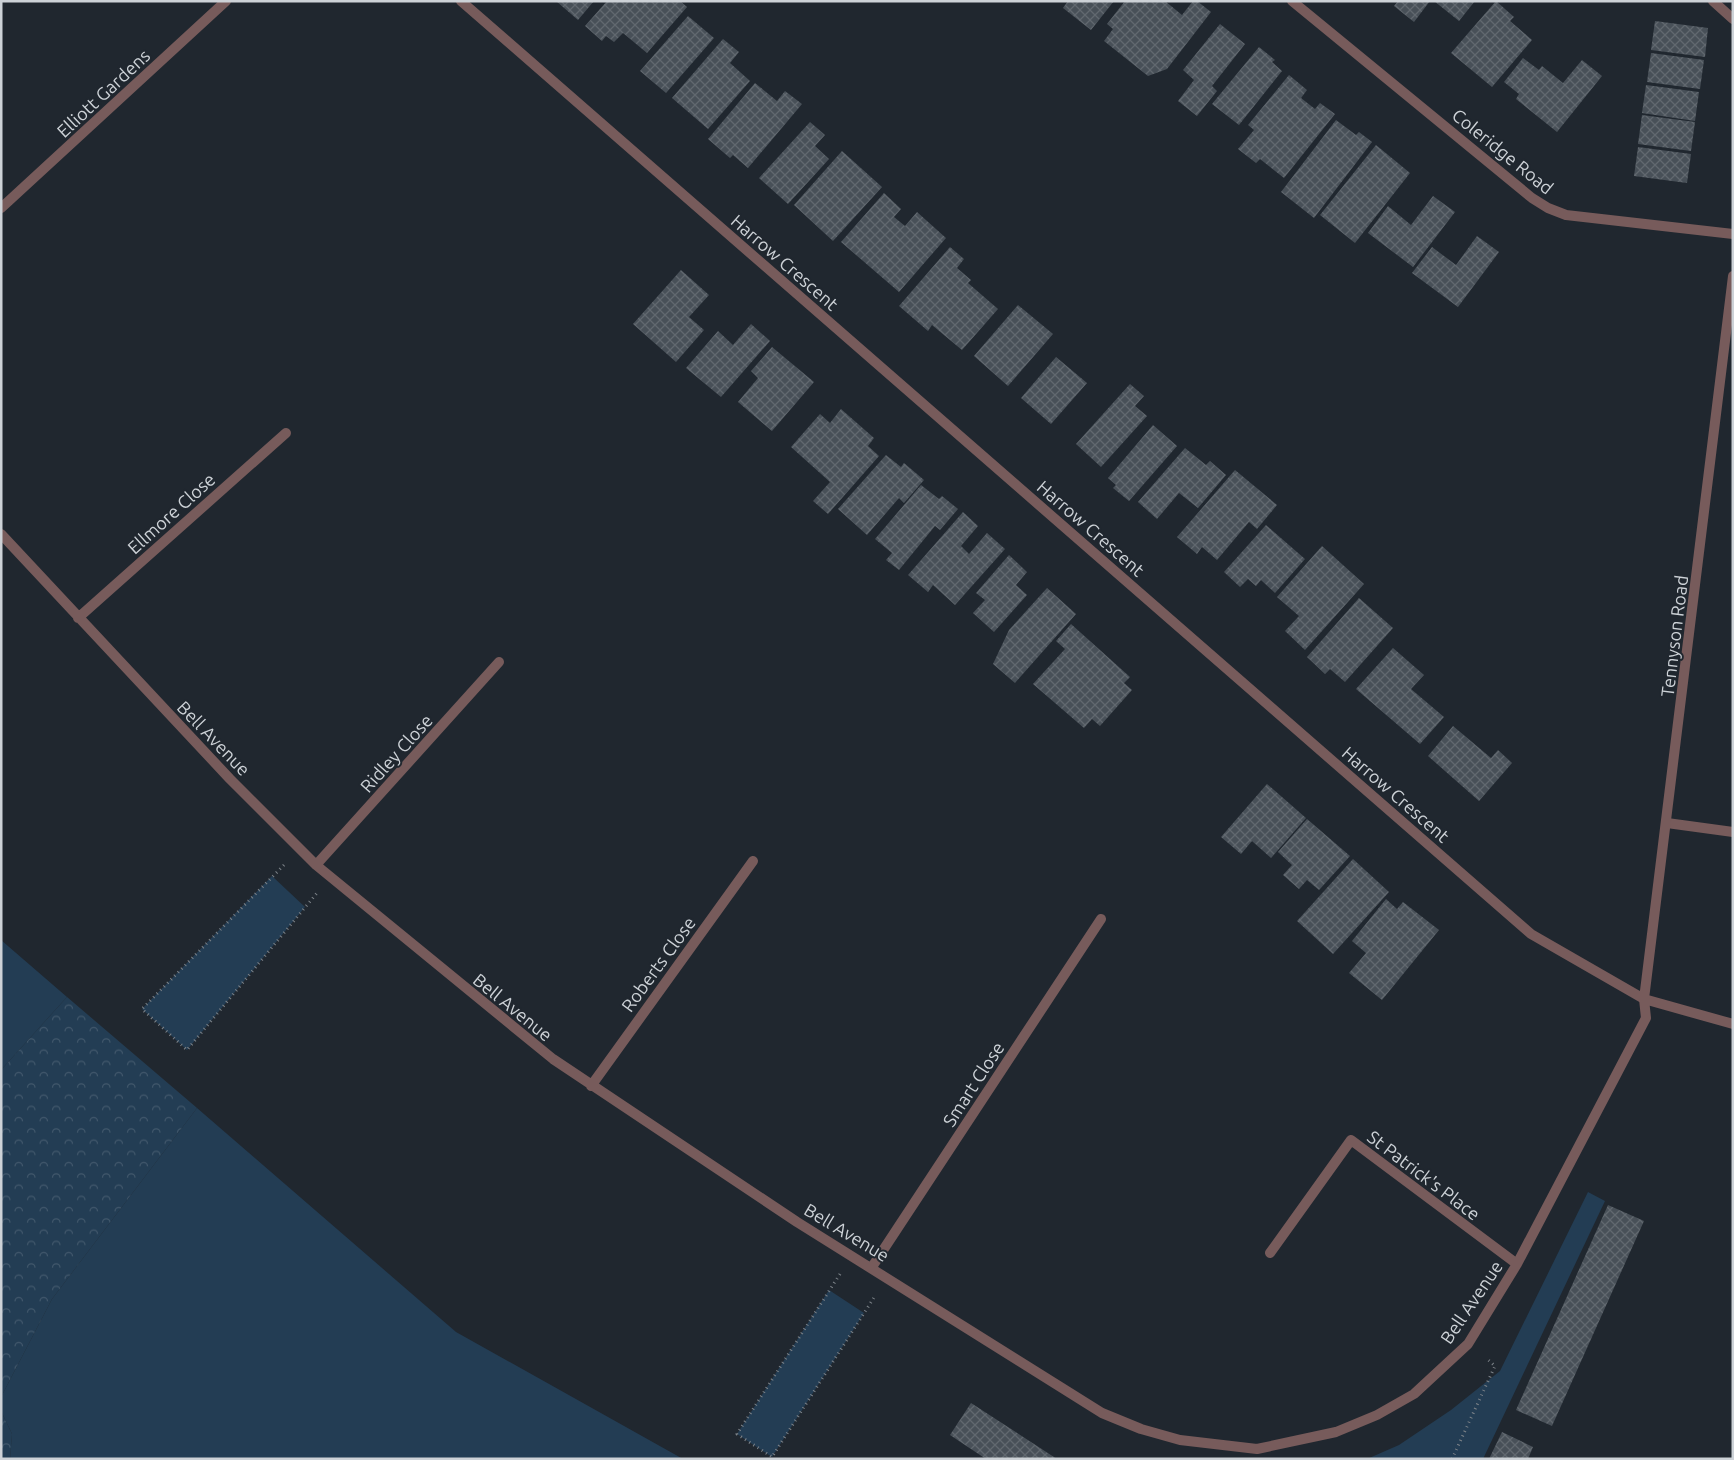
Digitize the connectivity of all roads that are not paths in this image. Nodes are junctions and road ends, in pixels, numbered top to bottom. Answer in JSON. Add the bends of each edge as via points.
{"nodes":[{"id":1,"x":226,"y":1,"type":"edge"},
{"id":2,"x":461,"y":1,"type":"edge"},
{"id":3,"x":1292,"y":1,"type":"edge"},
{"id":4,"x":1713,"y":1,"type":"edge"},
{"id":5,"x":1733,"y":19,"type":"edge"},
{"id":6,"x":1,"y":208,"type":"edge"},
{"id":7,"x":1733,"y":234,"type":"edge"},
{"id":8,"x":1733,"y":276,"type":"edge"},
{"id":9,"x":286,"y":433,"type":"dead end"},
{"id":10,"x":1,"y":534,"type":"edge"},
{"id":11,"x":78,"y":618,"type":"junction"},
{"id":12,"x":499,"y":662,"type":"dead end"},
{"id":13,"x":1667,"y":823,"type":"junction"},
{"id":14,"x":1733,"y":832,"type":"edge"},
{"id":15,"x":753,"y":861,"type":"dead end"},
{"id":16,"x":316,"y":865,"type":"junction"},
{"id":17,"x":1100,"y":919,"type":"dead end"},
{"id":18,"x":1644,"y":999,"type":"junction"},
{"id":19,"x":1733,"y":1024,"type":"edge"},
{"id":20,"x":591,"y":1086,"type":"junction"},
{"id":21,"x":1270,"y":1253,"type":"dead end"},
{"id":22,"x":1517,"y":1264,"type":"junction"},
{"id":23,"x":872,"y":1267,"type":"junction"}],
"edges":[{"from":1,"to":6,"type":"street","name":"Elliott Gardens"},
{"from":2,"to":18,"type":"street","name":"Harrow Crescent","via":[[1531,934]]},
{"from":3,"to":7,"type":"street","name":"Coleridge Road","via":[[1548,208],[1566,215]]},
{"from":4,"to":5,"type":"street"},
{"from":8,"to":13,"type":"street","name":"Tennyson Road"},
{"from":9,"to":11,"type":"street","name":"Ellmore Close"},
{"from":10,"to":11,"type":"street","name":"Bell Avenue"},
{"from":11,"to":16,"type":"street","name":"Bell Avenue"},
{"from":12,"to":16,"type":"street","name":"Ridley Close"},
{"from":13,"to":14,"type":"street"},
{"from":13,"to":18,"type":"street","name":"Tennyson Road"},
{"from":15,"to":20,"type":"street","name":"Roberts Close"},
{"from":16,"to":20,"type":"street","name":"Bell Avenue","via":[[460,985]]},
{"from":17,"to":23,"type":"street","name":"Smart Close"},
{"from":18,"to":19,"type":"street","name":"Harrow Crescent"},
{"from":18,"to":22,"type":"street","name":"Bell Avenue","via":[[1646,1018]]},
{"from":20,"to":23,"type":"street","name":"Bell Avenue","via":[[797,1222]]},
{"from":21,"to":22,"type":"street","name":"St Patrick's Place","via":[[1351,1140]]},
{"from":22,"to":23,"type":"street","name":"Bell Avenue","via":[[1468,1344],[1414,1394],[1377,1415],[1336,1432],[1257,1449],[1180,1440],[1102,1413]]}]}
